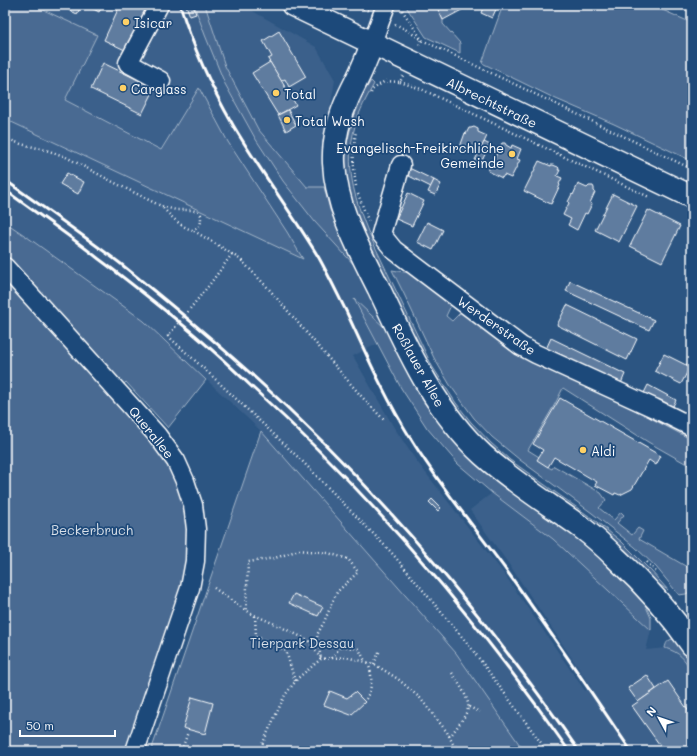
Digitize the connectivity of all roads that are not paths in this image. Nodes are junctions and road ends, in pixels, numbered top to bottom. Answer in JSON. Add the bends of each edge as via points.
{"nodes":[{"id":1,"x":159,"y":5,"type":"edge"},
{"id":2,"x":293,"y":5,"type":"edge"},
{"id":3,"x":383,"y":11,"type":"edge"},
{"id":4,"x":372,"y":43,"type":"junction"},
{"id":5,"x":161,"y":81,"type":"dead end"},
{"id":6,"x":401,"y":165,"type":"dead end"},
{"id":7,"x":689,"y":205,"type":"edge"},
{"id":8,"x":5,"y":267,"type":"edge"},
{"id":9,"x":692,"y":427,"type":"edge"},
{"id":10,"x":692,"y":645,"type":"edge"},
{"id":11,"x":135,"y":751,"type":"edge"}],
"edges":[{"from":1,"to":5,"type":"street","via":[[128,63]]},
{"from":2,"to":4,"type":"main road","name":"Albrechtstraße"},
{"from":3,"to":4,"type":"street"},
{"from":4,"to":7,"type":"main road","name":"Albrechtstraße"},
{"from":4,"to":10,"type":"main road","name":"Roßlauer Allee","via":[[344,110],[337,134],[334,163],[336,182],[344,214],[418,370],[454,425],[472,445],[523,488],[603,545],[648,590]]},
{"from":6,"to":9,"type":"street","name":"Werderstraße","via":[[375,229],[394,250],[521,346]]},
{"from":8,"to":11,"type":"street","name":"Querallee","via":[[157,435],[176,461],[193,505],[196,529],[195,561],[190,588]]}]}
